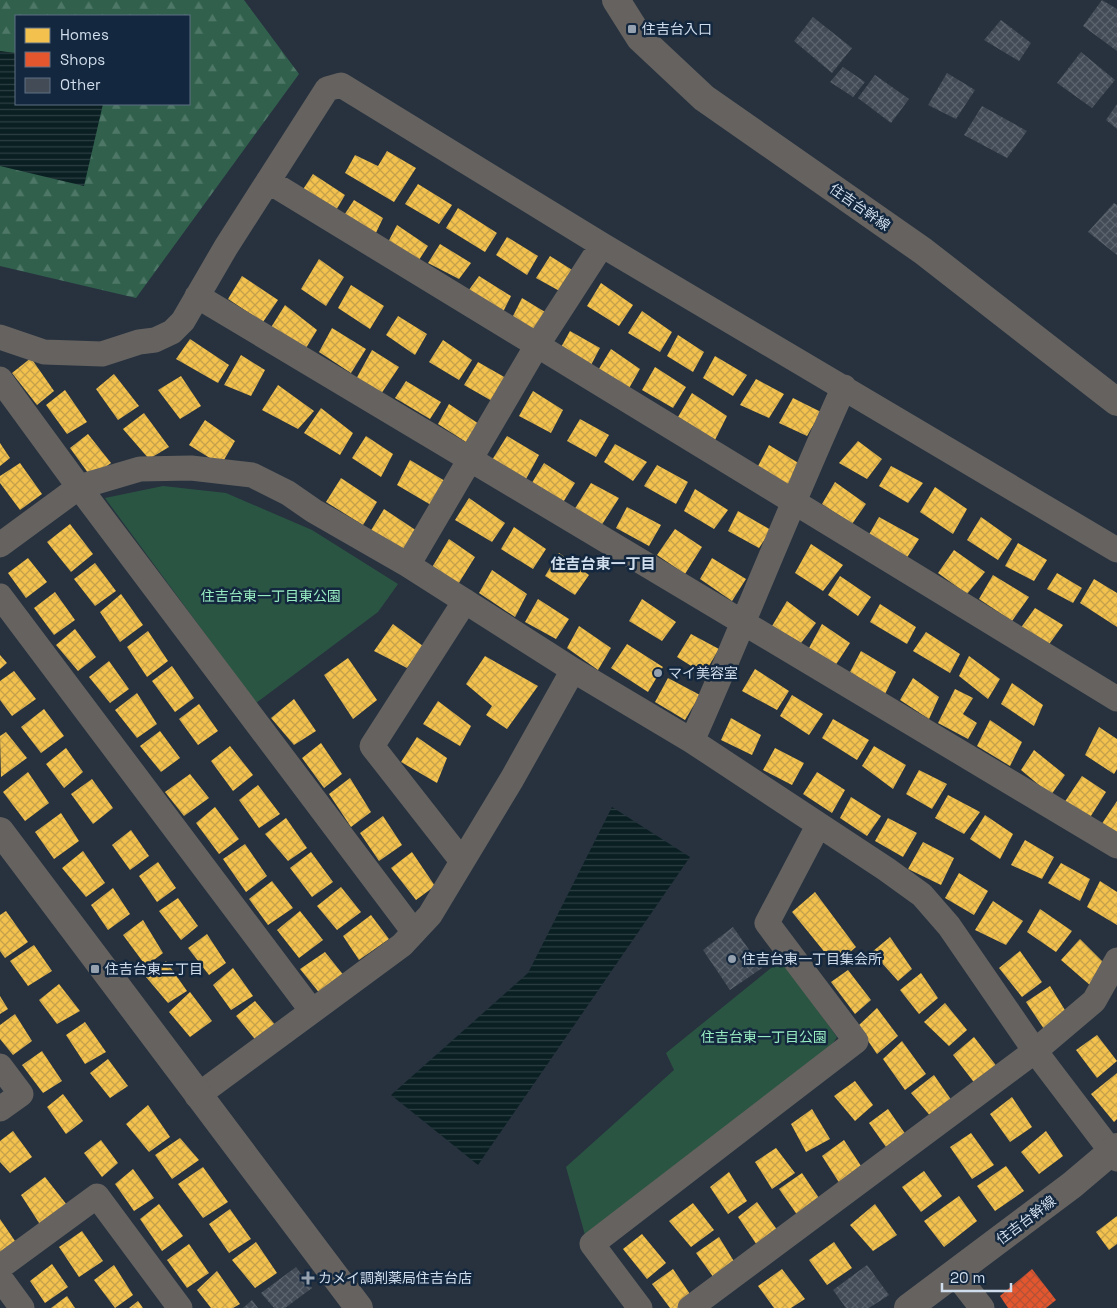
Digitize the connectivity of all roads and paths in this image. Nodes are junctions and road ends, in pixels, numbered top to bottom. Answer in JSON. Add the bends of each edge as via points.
{"nodes":[{"id":1,"x":616,"y":0,"type":"edge"},
{"id":2,"x":268,"y":181,"type":"junction"},
{"id":3,"x":602,"y":244,"type":"junction"},
{"id":4,"x":196,"y":296,"type":"junction"},
{"id":5,"x":0,"y":336,"type":"edge"},
{"id":6,"x":536,"y":346,"type":"junction"},
{"id":7,"x":0,"y":379,"type":"edge"},
{"id":8,"x":844,"y":387,"type":"junction"},
{"id":9,"x":1117,"y":402,"type":"edge"},
{"id":10,"x":470,"y":458,"type":"junction"},
{"id":11,"x":79,"y":487,"type":"junction"},
{"id":12,"x":793,"y":500,"type":"junction"},
{"id":13,"x":0,"y":545,"type":"edge"},
{"id":14,"x":1117,"y":550,"type":"edge"},
{"id":15,"x":408,"y":564,"type":"junction"},
{"id":16,"x":0,"y":596,"type":"edge"},
{"id":17,"x":465,"y":601,"type":"junction"},
{"id":18,"x":745,"y":622,"type":"junction"},
{"id":19,"x":573,"y":670,"type":"junction"},
{"id":20,"x":1117,"y":699,"type":"edge"},
{"id":21,"x":692,"y":741,"type":"junction"},
{"id":22,"x":818,"y":826,"type":"junction"},
{"id":23,"x":0,"y":831,"type":"edge"},
{"id":24,"x":1117,"y":846,"type":"edge"},
{"id":25,"x":462,"y":861,"type":"junction"},
{"id":26,"x":414,"y":932,"type":"junction"},
{"id":27,"x":1117,"y":960,"type":"edge"},
{"id":28,"x":312,"y":1011,"type":"junction"},
{"id":29,"x":1035,"y":1051,"type":"junction"},
{"id":30,"x":0,"y":1066,"type":"edge"},
{"id":31,"x":197,"y":1096,"type":"junction"},
{"id":32,"x":0,"y":1109,"type":"edge"},
{"id":33,"x":1115,"y":1153,"type":"edge"},
{"id":34,"x":0,"y":1267,"type":"edge"},
{"id":35,"x":955,"y":1273,"type":"junction"},
{"id":36,"x":0,"y":1278,"type":"edge"},
{"id":37,"x":22,"y":1308,"type":"edge"},
{"id":38,"x":180,"y":1308,"type":"edge"},
{"id":39,"x":359,"y":1308,"type":"edge"},
{"id":40,"x":640,"y":1308,"type":"edge"},
{"id":41,"x":690,"y":1308,"type":"edge"},
{"id":42,"x":908,"y":1308,"type":"edge"},
{"id":43,"x":982,"y":1308,"type":"edge"}],
"edges":[{"from":1,"to":9,"type":"street","name":"住吉台幹線","via":[[640,38],[704,98],[923,250]]},
{"from":2,"to":3,"type":"street","via":[[327,89],[341,85]]},
{"from":2,"to":4,"type":"street"},
{"from":2,"to":6,"type":"street"},
{"from":3,"to":6,"type":"street"},
{"from":3,"to":8,"type":"street"},
{"from":4,"to":5,"type":"street","via":[[183,321],[172,332],[155,340],[102,354],[44,352]]},
{"from":4,"to":10,"type":"street"},
{"from":6,"to":10,"type":"street"},
{"from":6,"to":12,"type":"street"},
{"from":7,"to":11,"type":"street"},
{"from":8,"to":12,"type":"street"},
{"from":8,"to":14,"type":"street"},
{"from":10,"to":15,"type":"street"},
{"from":10,"to":18,"type":"street"},
{"from":11,"to":13,"type":"street"},
{"from":11,"to":15,"type":"street","via":[[140,469],[191,468],[252,475]]},
{"from":11,"to":26,"type":"street"},
{"from":12,"to":18,"type":"street"},
{"from":12,"to":20,"type":"street"},
{"from":15,"to":17,"type":"street"},
{"from":16,"to":28,"type":"street"},
{"from":17,"to":19,"type":"street"},
{"from":17,"to":25,"type":"street","via":[[372,746]]},
{"from":18,"to":21,"type":"street"},
{"from":18,"to":24,"type":"street"},
{"from":19,"to":21,"type":"street"},
{"from":19,"to":25,"type":"street"},
{"from":21,"to":22,"type":"street"},
{"from":22,"to":29,"type":"street","via":[[922,895],[949,926]]},
{"from":22,"to":40,"type":"street","via":[[767,923],[856,1041],[592,1244]]},
{"from":23,"to":31,"type":"street"},
{"from":25,"to":26,"type":"street","via":[[430,915]]},
{"from":26,"to":28,"type":"street","via":[[402,945]]},
{"from":27,"to":29,"type":"street","via":[[1094,1001]]},
{"from":28,"to":31,"type":"street"},
{"from":29,"to":33,"type":"street"},
{"from":29,"to":41,"type":"street"},
{"from":30,"to":32,"type":"street","via":[[21,1094]]},
{"from":31,"to":39,"type":"street"},
{"from":33,"to":35,"type":"street","name":"住吉台幹線"},
{"from":34,"to":38,"type":"street","via":[[97,1196]]},
{"from":35,"to":42,"type":"street","name":"住吉台幹線"},
{"from":35,"to":43,"type":"street"},
{"from":36,"to":37,"type":"street"}]}
